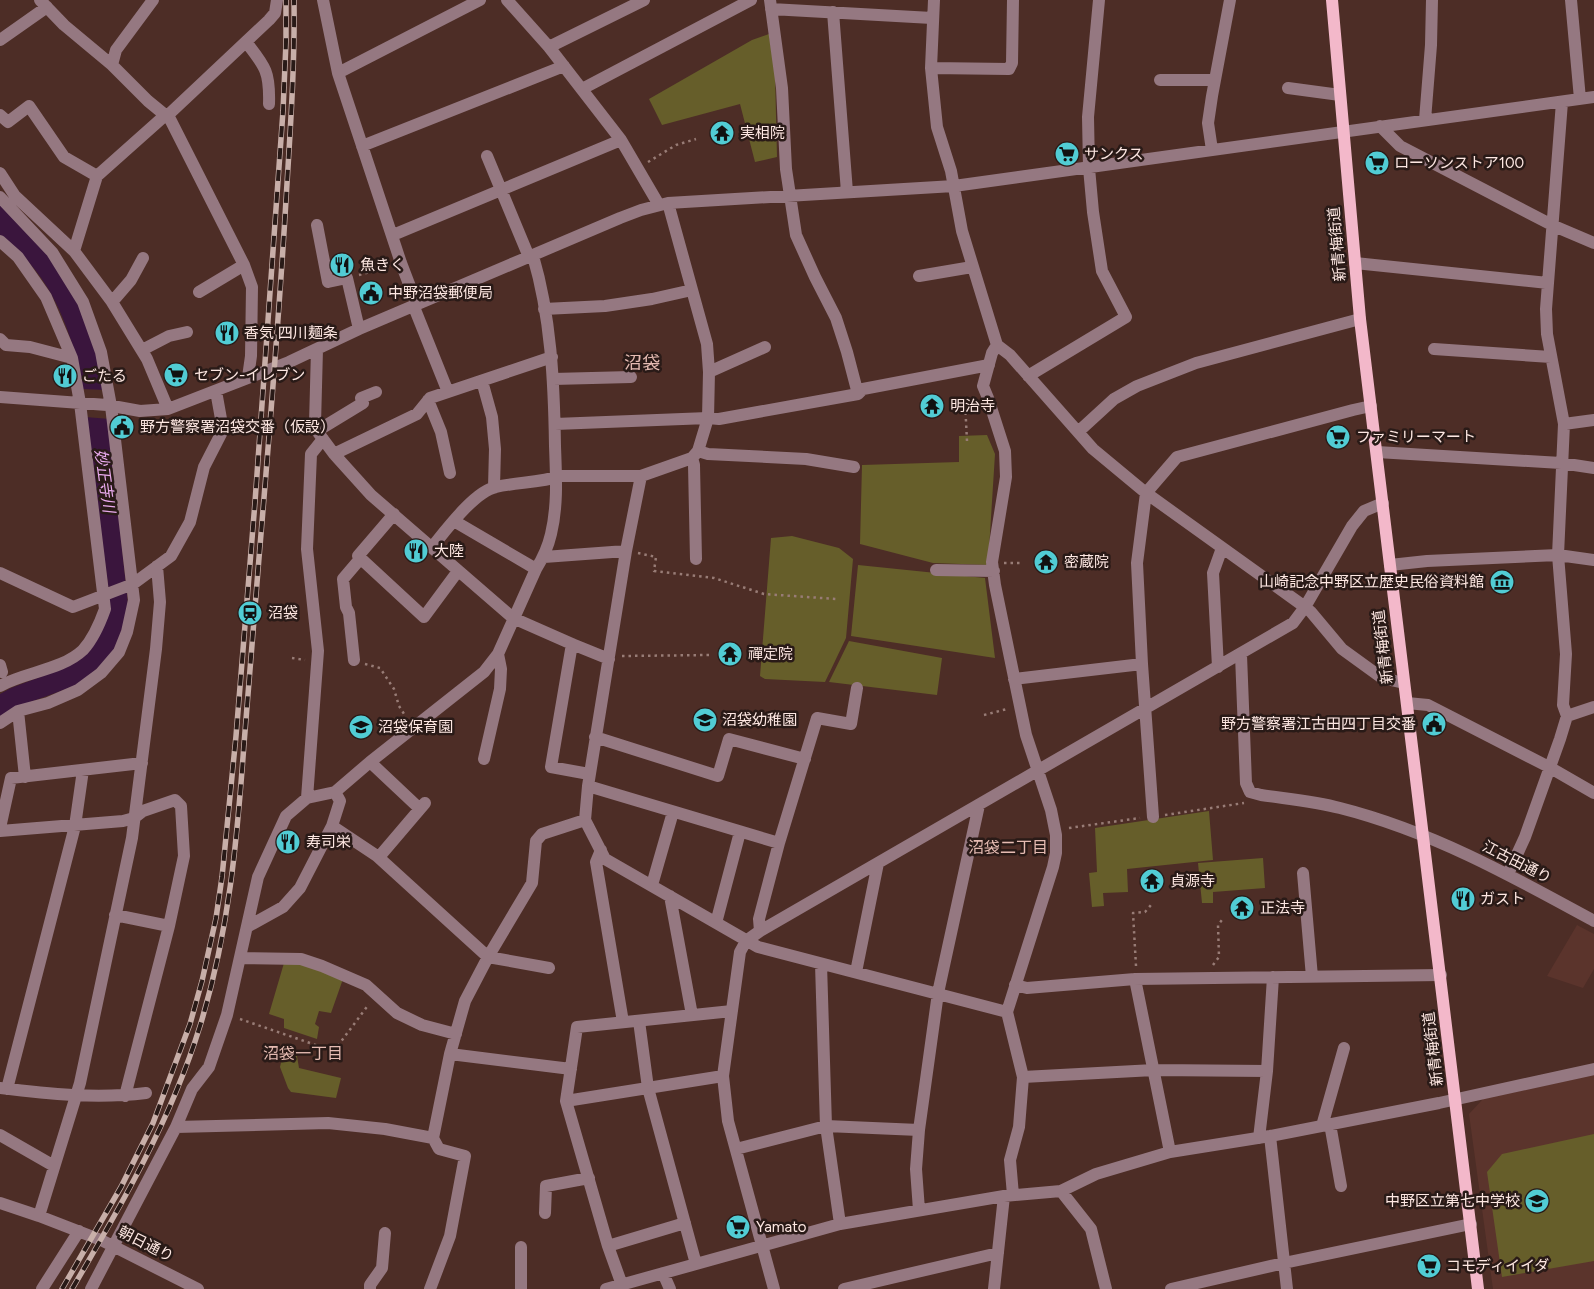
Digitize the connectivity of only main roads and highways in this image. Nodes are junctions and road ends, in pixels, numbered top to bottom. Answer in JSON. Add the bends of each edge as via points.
{"nodes":[{"id":1,"x":1332,"y":0,"type":"edge"},
{"id":2,"x":1478,"y":1289,"type":"edge"}],
"edges":[{"from":1,"to":2,"type":"main road","name":"新青梅街道","via":[[1360,318]]}]}
